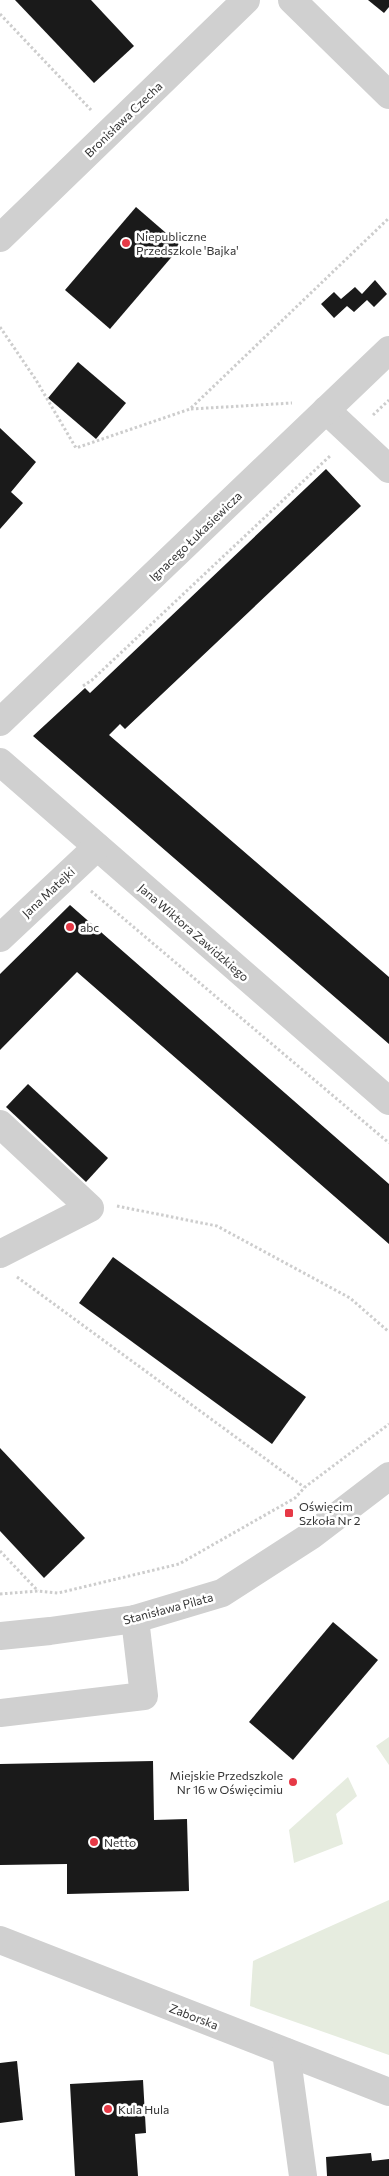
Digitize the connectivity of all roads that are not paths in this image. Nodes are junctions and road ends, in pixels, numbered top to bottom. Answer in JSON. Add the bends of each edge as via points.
{"nodes":[{"id":1,"x":246,"y":0,"type":"edge"},
{"id":2,"x":292,"y":0,"type":"edge"},
{"id":3,"x":389,"y":95,"type":"edge"},
{"id":4,"x":0,"y":238,"type":"edge"},
{"id":5,"x":389,"y":350,"type":"edge"},
{"id":6,"x":326,"y":410,"type":"junction"},
{"id":7,"x":389,"y":469,"type":"edge"},
{"id":8,"x":0,"y":722,"type":"edge"},
{"id":9,"x":0,"y":762,"type":"edge"},
{"id":10,"x":97,"y":847,"type":"junction"},
{"id":11,"x":0,"y":938,"type":"edge"},
{"id":12,"x":389,"y":1101,"type":"edge"},
{"id":13,"x":0,"y":1124,"type":"edge"},
{"id":14,"x":0,"y":1254,"type":"edge"},
{"id":15,"x":389,"y":1476,"type":"edge"},
{"id":16,"x":135,"y":1619,"type":"junction"},
{"id":17,"x":0,"y":1636,"type":"edge"},
{"id":18,"x":0,"y":1713,"type":"edge"},
{"id":19,"x":0,"y":1940,"type":"edge"},
{"id":20,"x":286,"y":2052,"type":"junction"},
{"id":21,"x":389,"y":2092,"type":"edge"},
{"id":22,"x":303,"y":2176,"type":"edge"}],
"edges":[{"from":1,"to":4,"type":"street","name":"Bronisława Czecha"},
{"from":2,"to":3,"type":"street"},
{"from":5,"to":6,"type":"street","name":"Ignacego Łukasiewicza"},
{"from":6,"to":7,"type":"street"},
{"from":6,"to":8,"type":"street","name":"Ignacego Łukasiewicza"},
{"from":9,"to":10,"type":"street","name":"Jana Wiktora Zawidzkiego"},
{"from":10,"to":11,"type":"street","name":"Jana Matejki"},
{"from":10,"to":12,"type":"street","name":"Jana Wiktora Zawidzkiego"},
{"from":13,"to":14,"type":"street","via":[[90,1208]]},
{"from":15,"to":16,"type":"street","name":"Stanisława Pilata","via":[[312,1535],[222,1593]]},
{"from":16,"to":17,"type":"street","name":"Stanisława Pilata"},
{"from":16,"to":18,"type":"street","via":[[144,1696]]},
{"from":19,"to":20,"type":"street","name":"Zaborska"},
{"from":20,"to":21,"type":"street","name":"Zaborska"},
{"from":20,"to":22,"type":"street"}]}
